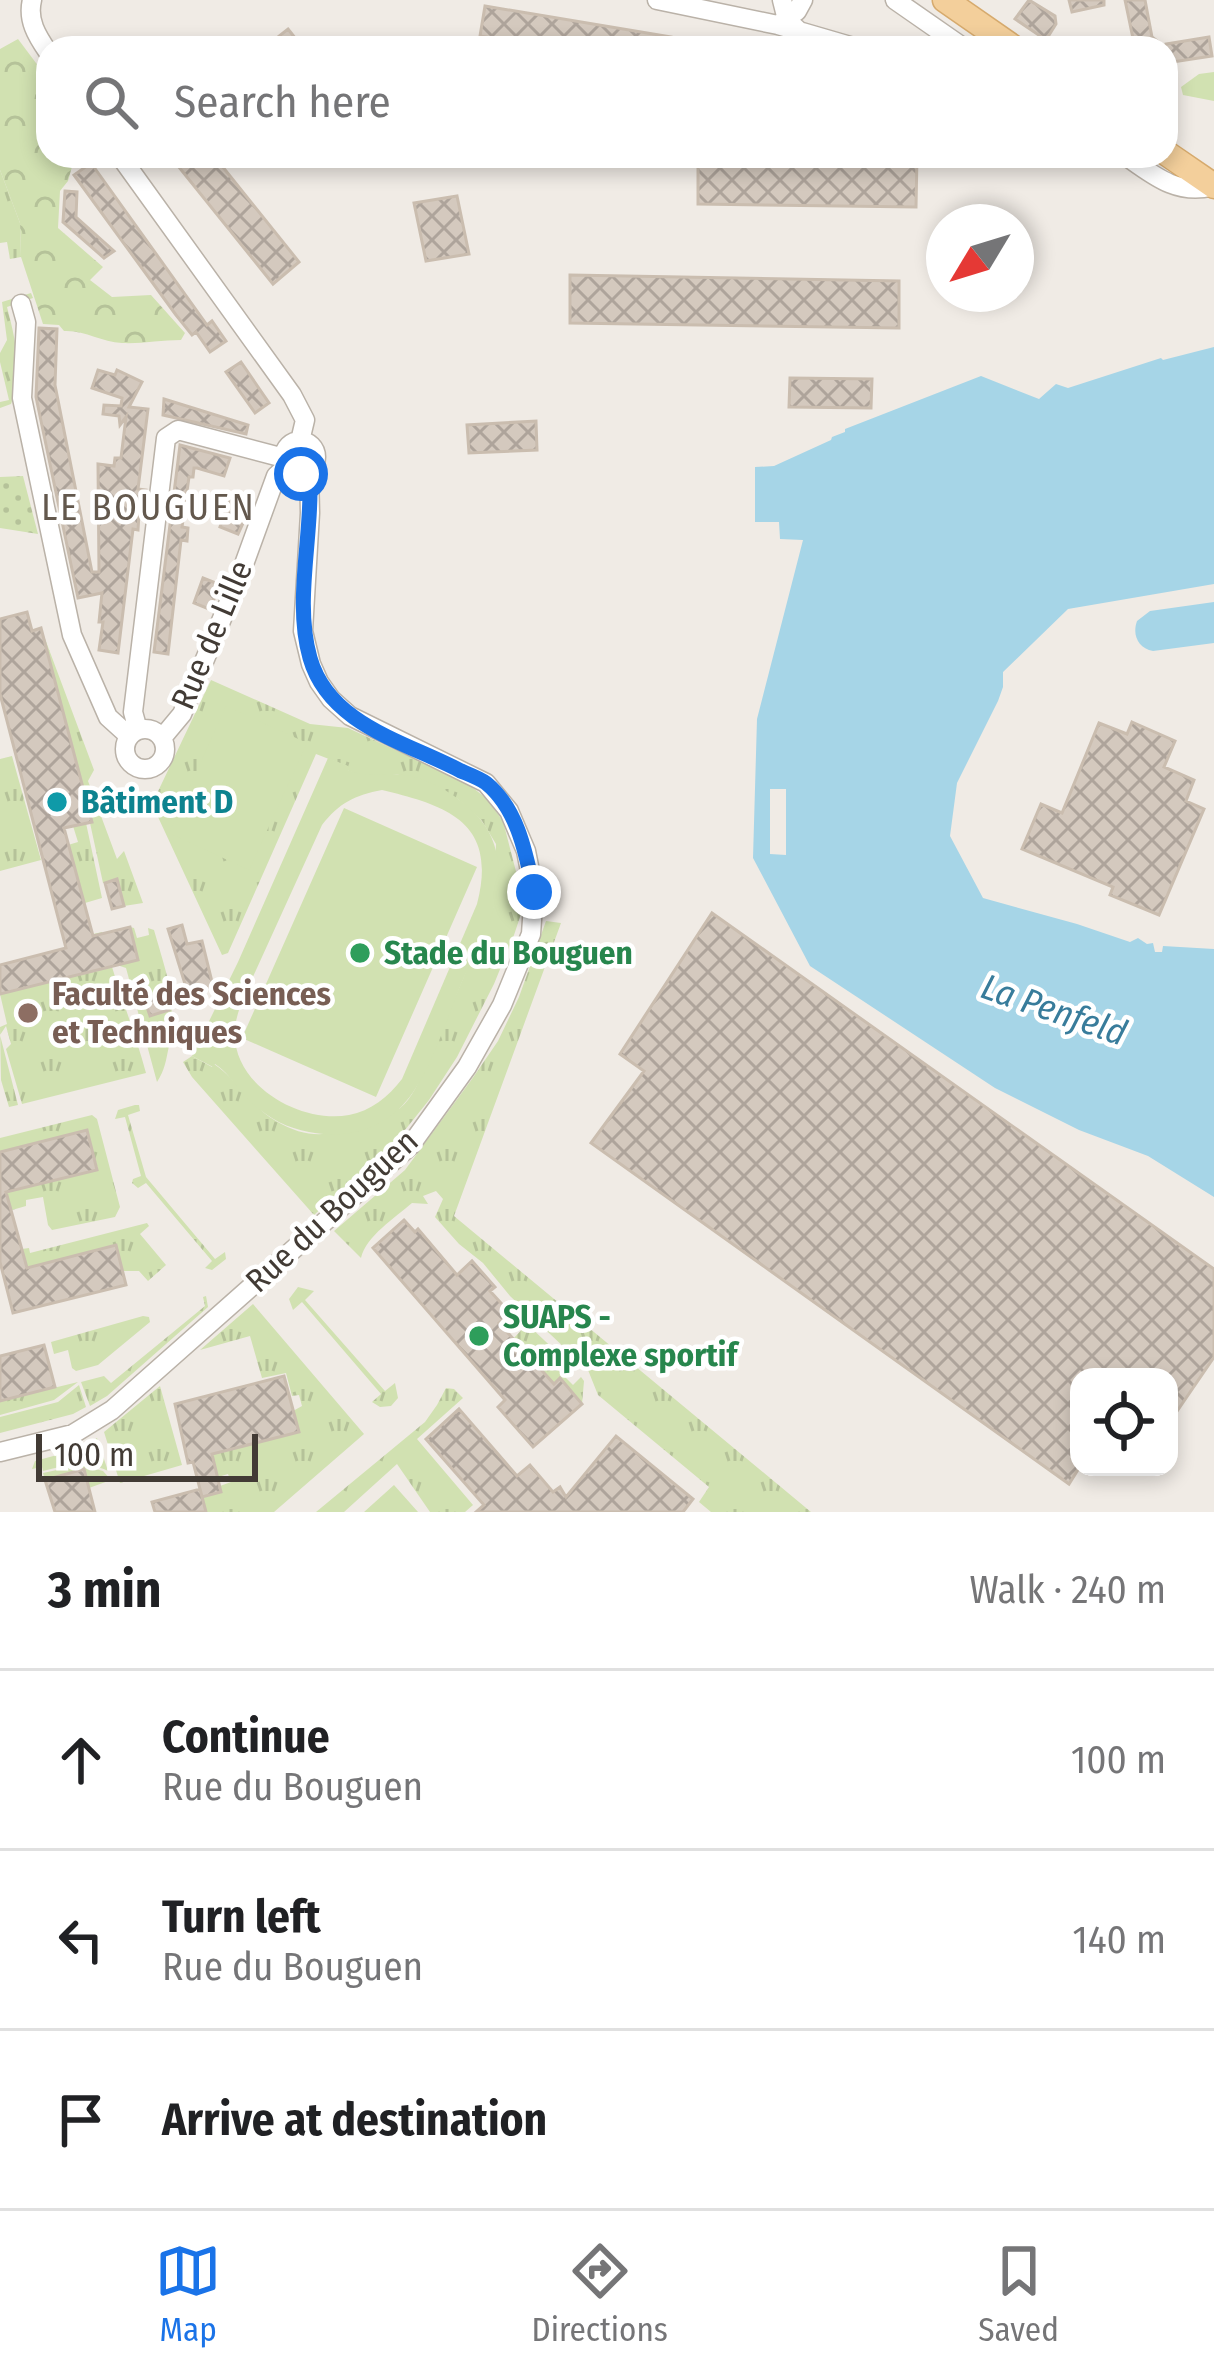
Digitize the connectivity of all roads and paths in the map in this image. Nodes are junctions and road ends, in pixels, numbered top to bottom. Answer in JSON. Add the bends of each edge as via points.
{"nodes":[{"id":1,"x":32,"y":0,"type":"edge"},
{"id":2,"x":656,"y":0,"type":"edge"},
{"id":3,"x":741,"y":0,"type":"edge"},
{"id":4,"x":803,"y":0,"type":"edge"},
{"id":5,"x":895,"y":0,"type":"edge"},
{"id":6,"x":945,"y":0,"type":"edge"},
{"id":7,"x":685,"y":5,"type":"junction"},
{"id":8,"x":786,"y":19,"type":"edge"},
{"id":9,"x":37,"y":36,"type":"edge"},
{"id":10,"x":828,"y":36,"type":"edge"},
{"id":11,"x":947,"y":36,"type":"edge"},
{"id":12,"x":997,"y":36,"type":"edge"},
{"id":13,"x":1178,"y":161,"type":"edge"},
{"id":14,"x":129,"y":168,"type":"edge"},
{"id":15,"x":1144,"y":168,"type":"edge"},
{"id":16,"x":1214,"y":186,"type":"edge"},
{"id":17,"x":21,"y":304,"type":"dead end"},
{"id":18,"x":300,"y":441,"type":"junction"},
{"id":19,"x":285,"y":462,"type":"junction"},
{"id":20,"x":309,"y":471,"type":"junction"},
{"id":21,"x":134,"y":733,"type":"junction"},
{"id":22,"x":162,"y":738,"type":"junction"},
{"id":23,"x":0,"y":1452,"type":"edge"}],
"edges":[{"from":1,"to":9,"type":"street"},
{"from":2,"to":7,"type":"street"},
{"from":3,"to":7,"type":"street"},
{"from":4,"to":8,"type":"street"},
{"from":5,"to":11,"type":"street"},
{"from":6,"to":12,"type":"main road"},
{"from":7,"to":8,"type":"street"},
{"from":8,"to":10,"type":"street"},
{"from":13,"to":16,"type":"main road"},
{"from":14,"to":18,"type":"street","via":[[273,367],[305,420]]},
{"from":15,"to":16,"type":"street","via":[[1173,187]]},
{"from":17,"to":21,"type":"street","name":"Rue de Lille","via":[[22,398],[72,635],[108,717]]},
{"from":18,"to":19,"type":"street","via":[[290,444]]},
{"from":18,"to":20,"type":"street","via":[[316,452]]},
{"from":19,"to":20,"type":"street","via":[[293,472]]},
{"from":19,"to":21,"type":"street","via":[[178,430],[166,438]]},
{"from":19,"to":22,"type":"street","name":"Rue de Lille","via":[[182,714]]},
{"from":20,"to":23,"type":"street","name":"Rue du Bouguen","via":[[303,632],[319,682],[350,716],[486,783],[526,851],[531,934],[467,1067],[410,1145],[112,1410],[73,1434]]},
{"from":21,"to":22,"type":"street"},
{"from":21,"to":22,"type":"street","via":[[124,749],[143,770],[160,762]]}]}
